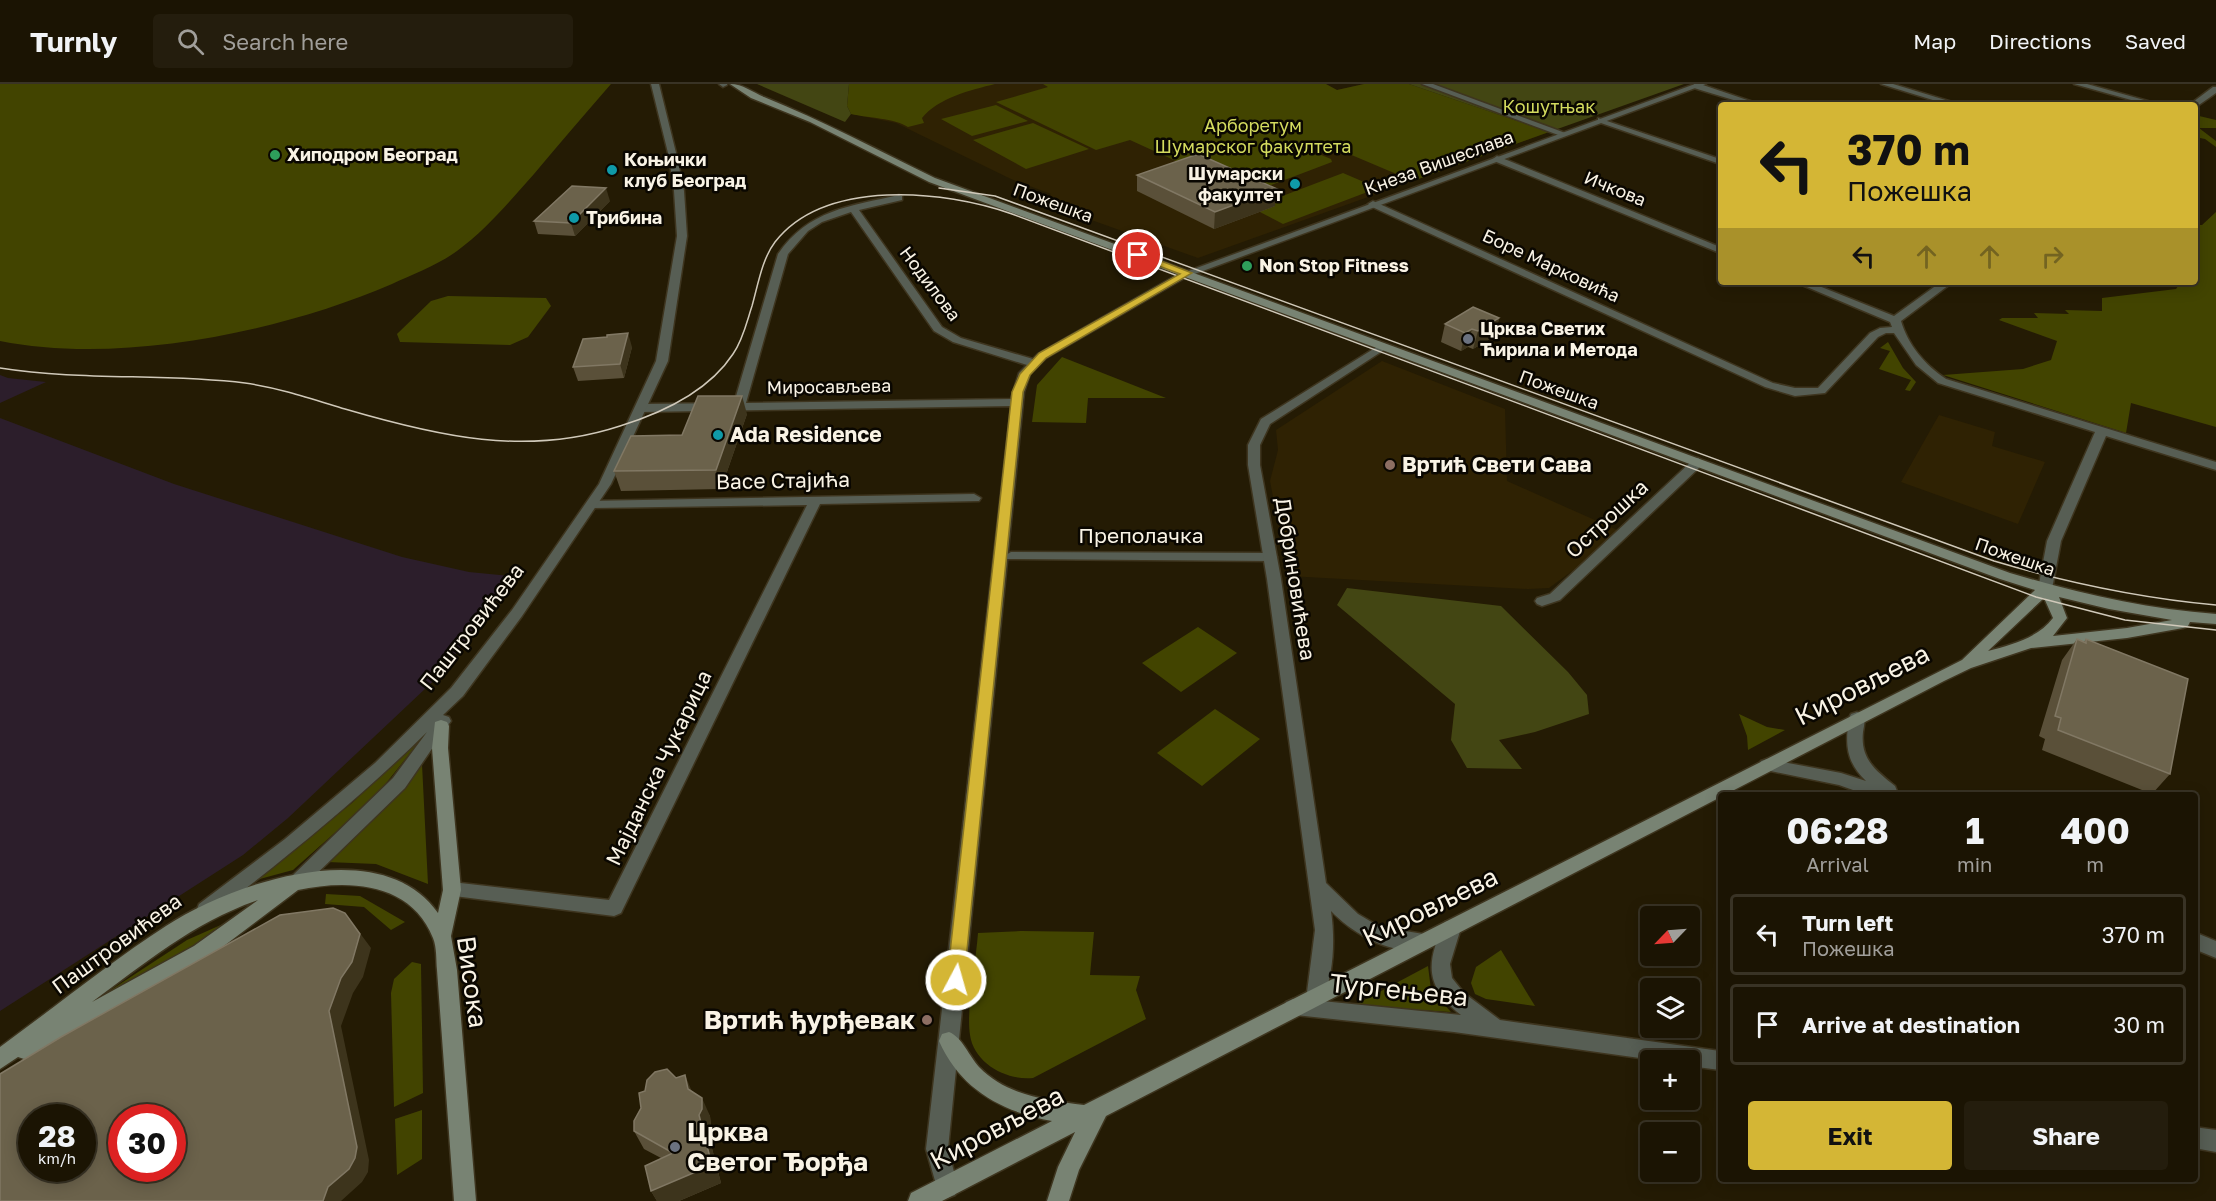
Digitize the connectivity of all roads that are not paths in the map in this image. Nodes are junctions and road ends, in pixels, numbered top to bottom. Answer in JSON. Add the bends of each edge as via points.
{"nodes":[{"id":1,"x":655,"y":84,"type":"edge"},
{"id":2,"x":734,"y":84,"type":"edge"},
{"id":3,"x":1426,"y":84,"type":"edge"},
{"id":4,"x":1885,"y":84,"type":"edge"},
{"id":5,"x":2078,"y":84,"type":"edge"},
{"id":6,"x":1699,"y":85,"type":"edge"},
{"id":7,"x":2216,"y":89,"type":"edge"},
{"id":8,"x":1749,"y":102,"type":"edge"},
{"id":9,"x":1948,"y":102,"type":"edge"},
{"id":10,"x":2147,"y":102,"type":"edge"},
{"id":11,"x":2197,"y":102,"type":"edge"},
{"id":12,"x":1601,"y":120,"type":"junction"},
{"id":13,"x":1564,"y":134,"type":"junction"},
{"id":14,"x":1497,"y":159,"type":"junction"},
{"id":15,"x":1718,"y":161,"type":"edge"},
{"id":16,"x":899,"y":198,"type":"dead end"},
{"id":17,"x":1373,"y":204,"type":"junction"},
{"id":18,"x":854,"y":209,"type":"junction"},
{"id":19,"x":1718,"y":249,"type":"edge"},
{"id":20,"x":1188,"y":273,"type":"junction"},
{"id":21,"x":1807,"y":285,"type":"edge"},
{"id":22,"x":1944,"y":285,"type":"edge"},
{"id":23,"x":1897,"y":325,"type":"junction"},
{"id":24,"x":1383,"y":346,"type":"junction"},
{"id":25,"x":1034,"y":363,"type":"junction"},
{"id":26,"x":1016,"y":402,"type":"junction"},
{"id":27,"x":739,"y":406,"type":"junction"},
{"id":28,"x":641,"y":408,"type":"junction"},
{"id":29,"x":2102,"y":432,"type":"junction"},
{"id":30,"x":1698,"y":462,"type":"junction"},
{"id":31,"x":2216,"y":466,"type":"edge"},
{"id":32,"x":974,"y":498,"type":"dead end"},
{"id":33,"x":816,"y":500,"type":"junction"},
{"id":34,"x":593,"y":504,"type":"junction"},
{"id":35,"x":1011,"y":556,"type":"dead end"},
{"id":36,"x":1270,"y":557,"type":"junction"},
{"id":37,"x":2045,"y":589,"type":"junction"},
{"id":38,"x":1542,"y":601,"type":"dead end"},
{"id":39,"x":2212,"y":619,"type":"edge"},
{"id":40,"x":2028,"y":643,"type":"junction"},
{"id":41,"x":1966,"y":664,"type":"junction"},
{"id":42,"x":458,"y":692,"type":"junction"},
{"id":43,"x":1857,"y":718,"type":"junction"},
{"id":44,"x":441,"y":726,"type":"junction"},
{"id":45,"x":1767,"y":765,"type":"junction"},
{"id":46,"x":1878,"y":792,"type":"edge"},
{"id":47,"x":1890,"y":792,"type":"edge"},
{"id":48,"x":297,"y":882,"type":"junction"},
{"id":49,"x":1317,"y":885,"type":"junction"},
{"id":50,"x":452,"y":890,"type":"junction"},
{"id":51,"x":197,"y":916,"type":"junction"},
{"id":52,"x":1452,"y":928,"type":"junction"},
{"id":53,"x":441,"y":935,"type":"junction"},
{"id":54,"x":1423,"y":941,"type":"junction"},
{"id":55,"x":2198,"y":942,"type":"edge"},
{"id":56,"x":2216,"y":950,"type":"edge"},
{"id":57,"x":1314,"y":997,"type":"junction"},
{"id":58,"x":1293,"y":1008,"type":"junction"},
{"id":59,"x":1498,"y":1028,"type":"junction"},
{"id":60,"x":949,"y":1041,"type":"junction"},
{"id":61,"x":0,"y":1061,"type":"edge"},
{"id":62,"x":1718,"y":1061,"type":"edge"},
{"id":63,"x":1092,"y":1111,"type":"junction"},
{"id":64,"x":2198,"y":1138,"type":"edge"},
{"id":65,"x":2216,"y":1141,"type":"edge"},
{"id":66,"x":950,"y":1194,"type":"edge"},
{"id":67,"x":465,"y":1201,"type":"edge"},
{"id":68,"x":919,"y":1201,"type":"edge"},
{"id":69,"x":1058,"y":1201,"type":"edge"}],
"edges":[{"from":1,"to":28,"type":"street","name":"Паштровићева","via":[[673,157],[682,236],[665,349]]},
{"from":2,"to":20,"type":"main road","name":"Пожешка","via":[[926,177]]},
{"from":3,"to":13,"type":"street"},
{"from":4,"to":9,"type":"street"},
{"from":5,"to":10,"type":"street"},
{"from":6,"to":8,"type":"street"},
{"from":6,"to":12,"type":"street","name":"Кнеза Вишеслава"},
{"from":7,"to":11,"type":"street"},
{"from":12,"to":13,"type":"street","name":"Кнеза Вишеслава"},
{"from":12,"to":15,"type":"street"},
{"from":13,"to":14,"type":"street","name":"Кнеза Вишеслава"},
{"from":14,"to":17,"type":"street","name":"Кнеза Вишеслава"},
{"from":14,"to":19,"type":"street","name":"Ичкова"},
{"from":16,"to":18,"type":"street"},
{"from":17,"to":20,"type":"street","name":"Кнеза Вишеслава"},
{"from":17,"to":23,"type":"street","name":"Боре Марковића","via":[[1782,389],[1821,391],[1874,335]]},
{"from":18,"to":25,"type":"street","name":"Нодилова","via":[[938,330],[957,340]]},
{"from":18,"to":27,"type":"street","via":[[821,218],[789,243]]},
{"from":20,"to":24,"type":"main road","name":"Пожешка"},
{"from":20,"to":25,"type":"street","name":"Кнеза Вишеслава"},
{"from":21,"to":23,"type":"street"},
{"from":22,"to":23,"type":"street","name":"Боре Марковића"},
{"from":23,"to":29,"type":"street","via":[[1926,370],[1942,381]]},
{"from":24,"to":30,"type":"main road","name":"Пожешка"},
{"from":24,"to":36,"type":"street","name":"Добриновићева","via":[[1264,422],[1257,433],[1254,465]]},
{"from":25,"to":26,"type":"street","via":[[1020,383]]},
{"from":26,"to":27,"type":"street","name":"Миросављева"},
{"from":26,"to":60,"type":"street"},
{"from":27,"to":28,"type":"street","name":"Миросављева"},
{"from":28,"to":34,"type":"street","name":"Паштровићева"},
{"from":29,"to":31,"type":"street"},
{"from":29,"to":37,"type":"street","via":[[2054,541]]},
{"from":30,"to":37,"type":"main road","name":"Пожешка"},
{"from":30,"to":38,"type":"street","name":"Острошка","via":[[1555,597]]},
{"from":32,"to":33,"type":"street","name":"Васе Стајића"},
{"from":33,"to":34,"type":"street","name":"Васе Стајића"},
{"from":33,"to":50,"type":"street","name":"Мајданска Чукарица","via":[[614,908]]},
{"from":34,"to":42,"type":"street","name":"Паштровићева"},
{"from":35,"to":36,"type":"street","name":"Преполачка"},
{"from":36,"to":49,"type":"street","name":"Добриновићева"},
{"from":37,"to":39,"type":"main road","name":"Пожешка","via":[[2135,611]]},
{"from":37,"to":40,"type":"main road","name":"Кировљева","via":[[2060,618]]},
{"from":37,"to":41,"type":"main road","name":"Кировљева"},
{"from":39,"to":40,"type":"main road"},
{"from":40,"to":41,"type":"main road","name":"Кировљева"},
{"from":41,"to":43,"type":"main road","name":"Кировљева"},
{"from":42,"to":44,"type":"street"},
{"from":42,"to":51,"type":"street","name":"Паштровићева","via":[[381,767],[291,844]]},
{"from":43,"to":45,"type":"main road","name":"Кировљева"},
{"from":43,"to":47,"type":"street","via":[[1852,742],[1858,759],[1871,777]]},
{"from":44,"to":48,"type":"street","name":"Паштровићева","via":[[399,783]]},
{"from":44,"to":50,"type":"main road"},
{"from":45,"to":46,"type":"street","via":[[1841,779]]},
{"from":45,"to":52,"type":"main road","name":"Кировљева"},
{"from":48,"to":51,"type":"main road","name":"Висока"},
{"from":48,"to":53,"type":"main road","name":"Висока","via":[[333,876],[376,880],[419,904]]},
{"from":48,"to":61,"type":"main road","name":"Паштровићева","via":[[201,952],[82,1020]]},
{"from":49,"to":54,"type":"street","via":[[1352,921],[1371,934],[1389,940]]},
{"from":49,"to":57,"type":"street","name":"Добриновићева","via":[[1324,930]]},
{"from":50,"to":53,"type":"main road"},
{"from":51,"to":61,"type":"main road","name":"Паштровићева"},
{"from":52,"to":54,"type":"main road","name":"Кировљева"},
{"from":52,"to":59,"type":"street","name":"Тургењева","via":[[1440,965],[1442,978],[1461,1003]]},
{"from":53,"to":67,"type":"main road","name":"Висока"},
{"from":54,"to":57,"type":"main road","name":"Кировљева"},
{"from":55,"to":56,"type":"street"},
{"from":57,"to":58,"type":"main road","name":"Кировљева"},
{"from":58,"to":59,"type":"street","name":"Тургењева"},
{"from":58,"to":63,"type":"main road","name":"Кировљева"},
{"from":59,"to":62,"type":"street","name":"Тургењева"},
{"from":60,"to":63,"type":"main road","via":[[966,1071],[1011,1100],[1040,1108]]},
{"from":60,"to":66,"type":"street","via":[[937,1149]]},
{"from":63,"to":66,"type":"main road","name":"Кировљева"},
{"from":63,"to":69,"type":"main road"},
{"from":64,"to":65,"type":"street"},
{"from":66,"to":68,"type":"main road","name":"Кировљева"}]}
